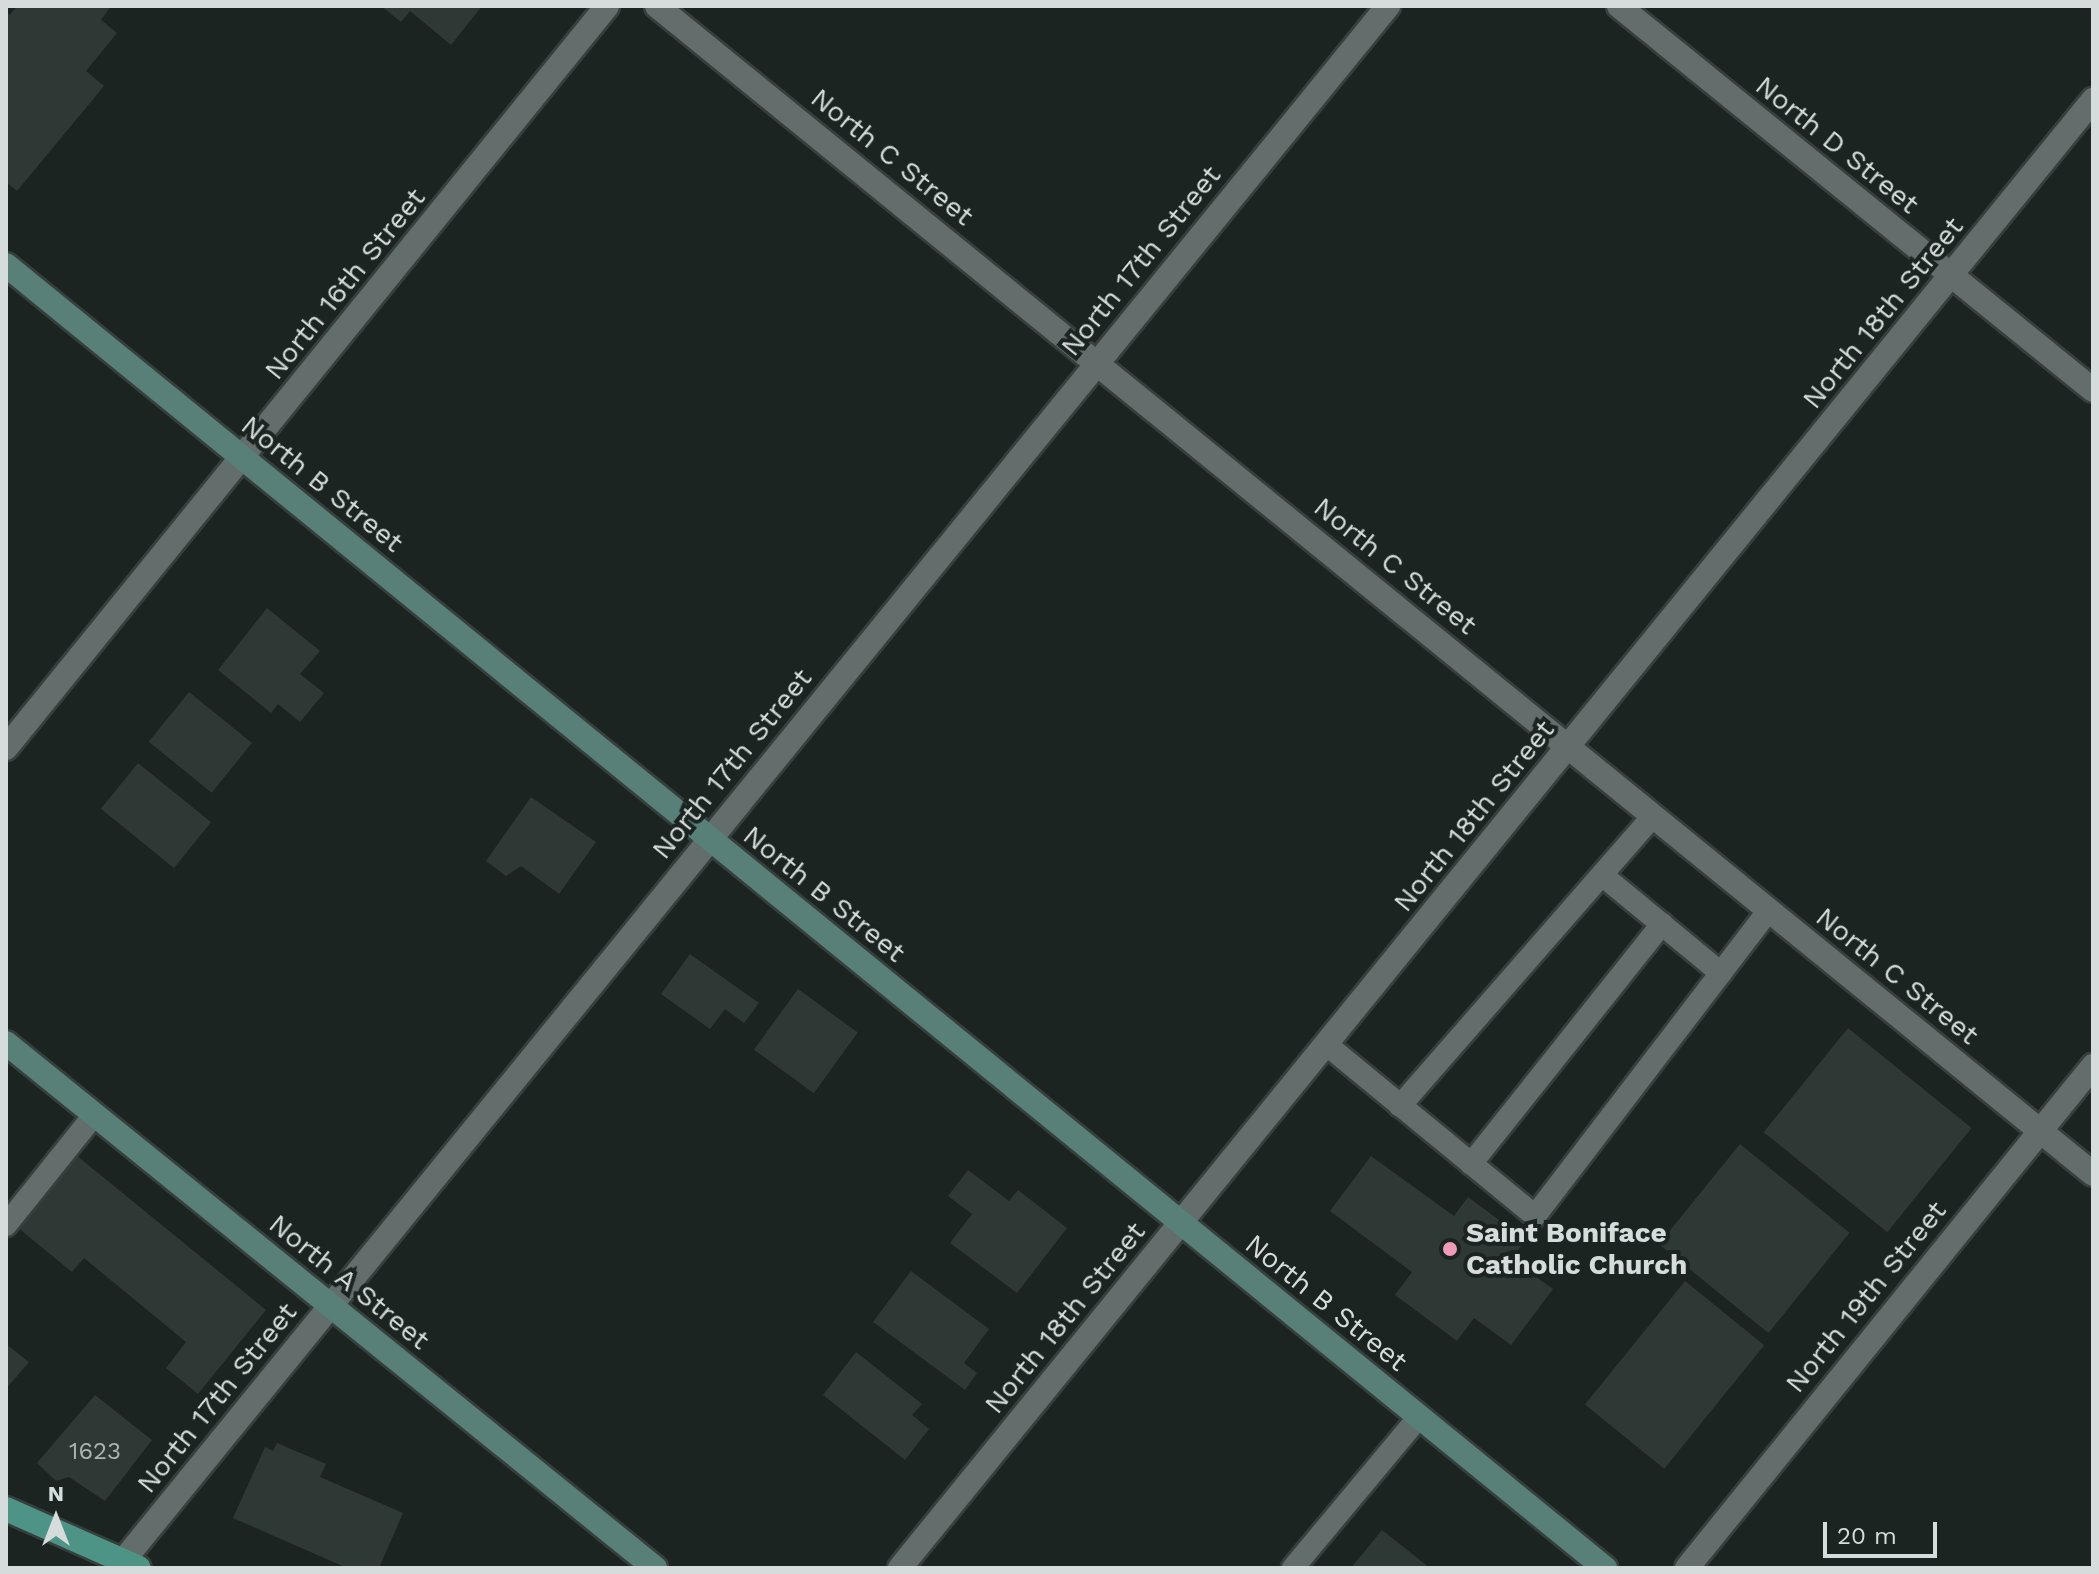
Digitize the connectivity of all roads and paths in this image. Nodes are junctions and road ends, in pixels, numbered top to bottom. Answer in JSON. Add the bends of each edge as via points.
{"nodes":[{"id":1,"x":607,"y":6,"type":"edge"},
{"id":2,"x":657,"y":6,"type":"edge"},
{"id":3,"x":1388,"y":6,"type":"edge"},
{"id":4,"x":1619,"y":6,"type":"edge"},
{"id":5,"x":2093,"y":100,"type":"edge"},
{"id":6,"x":6,"y":265,"type":"edge"},
{"id":7,"x":1951,"y":276,"type":"junction"},
{"id":8,"x":1097,"y":362,"type":"junction"},
{"id":9,"x":2093,"y":390,"type":"edge"},
{"id":10,"x":243,"y":458,"type":"junction"},
{"id":11,"x":1569,"y":747,"type":"junction"},
{"id":12,"x":6,"y":748,"type":"edge"},
{"id":13,"x":1653,"y":816,"type":"junction"},
{"id":14,"x":709,"y":839,"type":"junction"},
{"id":15,"x":1602,"y":875,"type":"junction"},
{"id":16,"x":1769,"y":910,"type":"junction"},
{"id":17,"x":1662,"y":924,"type":"junction"},
{"id":18,"x":1721,"y":973,"type":"junction"},
{"id":19,"x":6,"y":1043,"type":"edge"},
{"id":20,"x":1327,"y":1045,"type":"junction"},
{"id":21,"x":2093,"y":1066,"type":"edge"},
{"id":22,"x":1400,"y":1106,"type":"junction"},
{"id":23,"x":94,"y":1115,"type":"junction"},
{"id":24,"x":2040,"y":1131,"type":"junction"},
{"id":25,"x":1471,"y":1164,"type":"junction"},
{"id":26,"x":2093,"y":1174,"type":"edge"},
{"id":27,"x":1181,"y":1223,"type":"junction"},
{"id":28,"x":6,"y":1225,"type":"edge"},
{"id":29,"x":330,"y":1306,"type":"junction"},
{"id":30,"x":1419,"y":1417,"type":"junction"},
{"id":31,"x":6,"y":1509,"type":"edge"},
{"id":32,"x":131,"y":1565,"type":"edge"},
{"id":33,"x":655,"y":1568,"type":"edge"},
{"id":34,"x":900,"y":1568,"type":"edge"},
{"id":35,"x":1293,"y":1568,"type":"edge"},
{"id":36,"x":1605,"y":1568,"type":"edge"},
{"id":37,"x":1687,"y":1568,"type":"edge"}],
"edges":[{"from":1,"to":10,"type":"street","name":"North 16th Street"},
{"from":2,"to":8,"type":"street","name":"North C Street"},
{"from":3,"to":8,"type":"street","name":"North 17th Street"},
{"from":4,"to":7,"type":"street","name":"North D Street"},
{"from":5,"to":7,"type":"street","name":"North 18th Street"},
{"from":6,"to":10,"type":"street","name":"North B Street"},
{"from":7,"to":9,"type":"street","name":"North D Street"},
{"from":7,"to":11,"type":"street","name":"North 18th Street"},
{"from":8,"to":11,"type":"street","name":"North C Street"},
{"from":8,"to":14,"type":"street","name":"North 17th Street"},
{"from":10,"to":12,"type":"street","name":"North 16th Street"},
{"from":10,"to":14,"type":"street","name":"North B Street"},
{"from":11,"to":13,"type":"street","name":"North C Street"},
{"from":11,"to":20,"type":"street","name":"North 18th Street"},
{"from":13,"to":15,"type":"lane"},
{"from":13,"to":16,"type":"street","name":"North C Street"},
{"from":14,"to":27,"type":"street","name":"North B Street"},
{"from":14,"to":29,"type":"street","name":"North 17th Street"},
{"from":15,"to":17,"type":"lane"},
{"from":15,"to":22,"type":"lane"},
{"from":16,"to":18,"type":"lane"},
{"from":16,"to":24,"type":"street","name":"North C Street"},
{"from":17,"to":18,"type":"lane"},
{"from":17,"to":25,"type":"lane"},
{"from":18,"to":25,"type":"lane","via":[[1535,1216]]},
{"from":19,"to":23,"type":"street","name":"North A Street"},
{"from":20,"to":22,"type":"lane"},
{"from":20,"to":27,"type":"street","name":"North 18th Street"},
{"from":21,"to":24,"type":"street","name":"North 19th Street"},
{"from":22,"to":25,"type":"lane"},
{"from":23,"to":28,"type":"lane"},
{"from":23,"to":29,"type":"street","name":"North A Street"},
{"from":24,"to":26,"type":"street","name":"North C Street"},
{"from":24,"to":37,"type":"street","name":"North 19th Street"},
{"from":27,"to":30,"type":"street","name":"North B Street"},
{"from":27,"to":34,"type":"street","name":"North 18th Street"},
{"from":29,"to":32,"type":"street","name":"North 17th Street"},
{"from":29,"to":33,"type":"street","name":"North A Street"},
{"from":30,"to":35,"type":"lane"},
{"from":30,"to":36,"type":"street","name":"North B Street"},
{"from":31,"to":32,"type":"main road"}]}
